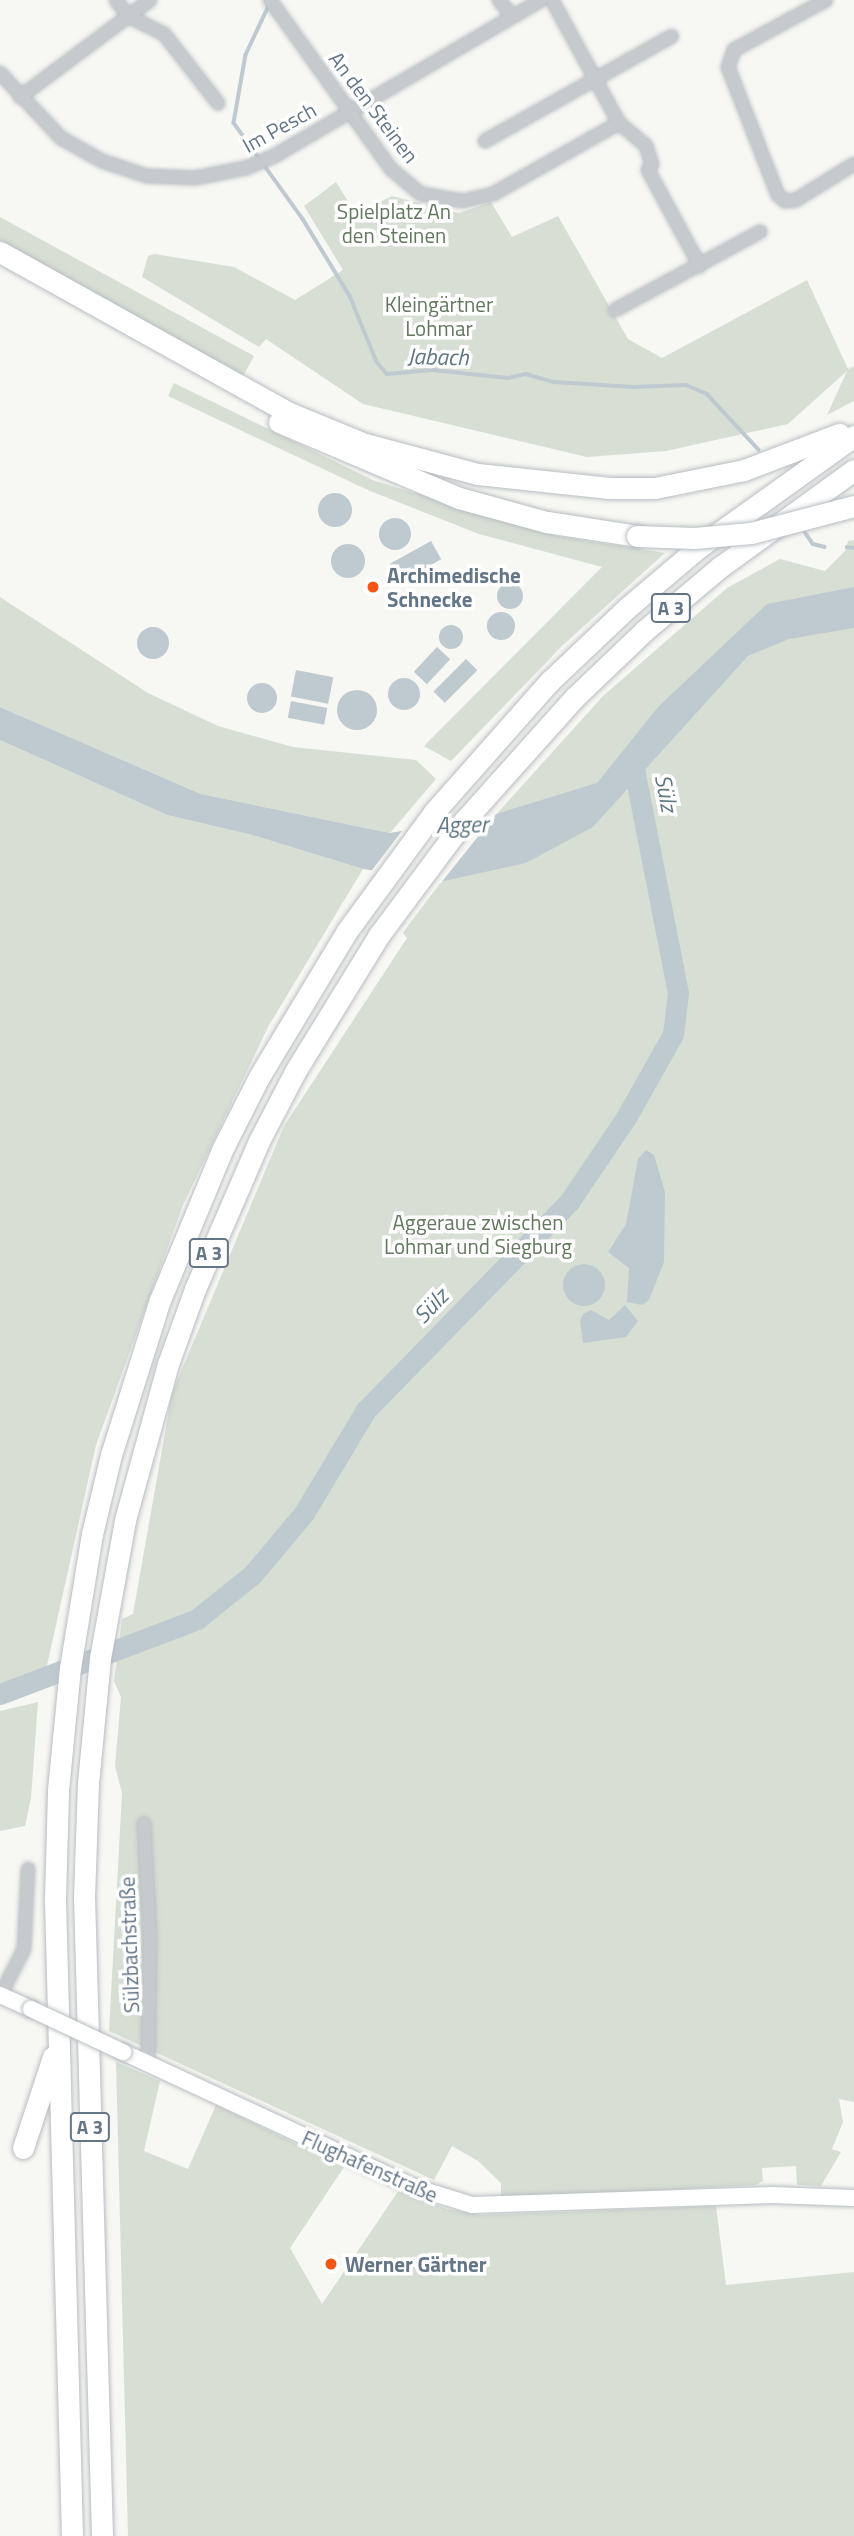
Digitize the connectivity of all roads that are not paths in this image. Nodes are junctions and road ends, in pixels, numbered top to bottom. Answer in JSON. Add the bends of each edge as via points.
{"nodes":[{"id":1,"x":116,"y":0,"type":"edge"},
{"id":2,"x":150,"y":0,"type":"edge"},
{"id":3,"x":270,"y":0,"type":"edge"},
{"id":4,"x":499,"y":0,"type":"edge"},
{"id":5,"x":541,"y":0,"type":"edge"},
{"id":6,"x":552,"y":0,"type":"edge"},
{"id":7,"x":826,"y":0,"type":"edge"},
{"id":8,"x":128,"y":16,"type":"junction"},
{"id":9,"x":512,"y":16,"type":"junction"},
{"id":10,"x":672,"y":36,"type":"dead end"},
{"id":11,"x":0,"y":73,"type":"edge"},
{"id":12,"x":594,"y":78,"type":"junction"},
{"id":13,"x":20,"y":97,"type":"junction"},
{"id":14,"x":218,"y":103,"type":"dead end"},
{"id":15,"x":350,"y":109,"type":"junction"},
{"id":16,"x":619,"y":123,"type":"junction"},
{"id":17,"x":485,"y":141,"type":"dead end"},
{"id":18,"x":854,"y":164,"type":"edge"},
{"id":19,"x":760,"y":232,"type":"dead end"},
{"id":20,"x":0,"y":252,"type":"edge"},
{"id":21,"x":0,"y":265,"type":"edge"},
{"id":22,"x":700,"y":266,"type":"junction"},
{"id":23,"x":615,"y":310,"type":"dead end"},
{"id":24,"x":226,"y":388,"type":"junction"},
{"id":25,"x":253,"y":402,"type":"junction"},
{"id":26,"x":854,"y":428,"type":"edge"},
{"id":27,"x":854,"y":436,"type":"edge"},
{"id":28,"x":854,"y":470,"type":"edge"},
{"id":29,"x":854,"y":506,"type":"edge"},
{"id":30,"x":144,"y":1824,"type":"dead end"},
{"id":31,"x":28,"y":1868,"type":"dead end"},
{"id":32,"x":0,"y":1995,"type":"edge"},
{"id":33,"x":58,"y":2042,"type":"junction"},
{"id":34,"x":149,"y":2064,"type":"junction"},
{"id":35,"x":23,"y":2148,"type":"dead end"},
{"id":36,"x":854,"y":2198,"type":"edge"},
{"id":37,"x":72,"y":2536,"type":"edge"},
{"id":38,"x":102,"y":2536,"type":"edge"}],
"edges":[{"from":1,"to":8,"type":"street"},
{"from":2,"to":8,"type":"street"},
{"from":3,"to":15,"type":"street","name":"An den Steinen"},
{"from":4,"to":9,"type":"street"},
{"from":5,"to":9,"type":"street","name":"Im Pesch"},
{"from":6,"to":12,"type":"street"},
{"from":7,"to":18,"type":"street","via":[[728,57],[785,201],[796,200]]},
{"from":8,"to":13,"type":"street"},
{"from":8,"to":14,"type":"street","via":[[164,34]]},
{"from":9,"to":15,"type":"street","name":"Im Pesch"},
{"from":10,"to":12,"type":"street"},
{"from":11,"to":13,"type":"street","name":"Im Pesch"},
{"from":12,"to":16,"type":"street"},
{"from":12,"to":17,"type":"street"},
{"from":13,"to":15,"type":"street","name":"Im Pesch","via":[[61,138],[102,162],[146,176],[195,178],[253,165]]},
{"from":15,"to":16,"type":"street","name":"An den Steinen","via":[[391,169],[421,194],[463,201],[493,194]]},
{"from":16,"to":22,"type":"street","via":[[646,146],[652,164],[648,170]]},
{"from":19,"to":22,"type":"street"},
{"from":20,"to":24,"type":"highway"},
{"from":21,"to":24,"type":"highway"},
{"from":22,"to":23,"type":"street"},
{"from":24,"to":25,"type":"highway"},
{"from":25,"to":26,"type":"highway","via":[[420,461],[530,482],[609,488],[655,488],[744,470]]},
{"from":25,"to":29,"type":"highway","bridge":true,"via":[[344,453],[459,498],[547,522],[637,536],[751,533]]},
{"from":27,"to":33,"type":"highway","number":"A 3","via":[[710,539],[550,681],[417,834],[347,930],[259,1077],[189,1224],[118,1429],[77,1614],[63,1723],[55,1899]]},
{"from":28,"to":38,"type":"highway","number":"A 3","via":[[720,567],[644,631],[508,770],[379,935],[303,1058],[259,1141],[195,1289],[145,1442],[110,1599],[93,1718],[84,1897]]},
{"from":30,"to":34,"type":"street","name":"Sülzbachstraße","via":[[150,1937]]},
{"from":31,"to":32,"type":"street","via":[[24,1949]]},
{"from":32,"to":34,"type":"main road","name":"Flughafenstraße","bridge":true},
{"from":33,"to":35,"type":"highway"},
{"from":33,"to":37,"type":"highway","number":"A 3"},
{"from":34,"to":36,"type":"main road","name":"Flughafenstraße","via":[[421,2190],[472,2205],[772,2195]]}]}
